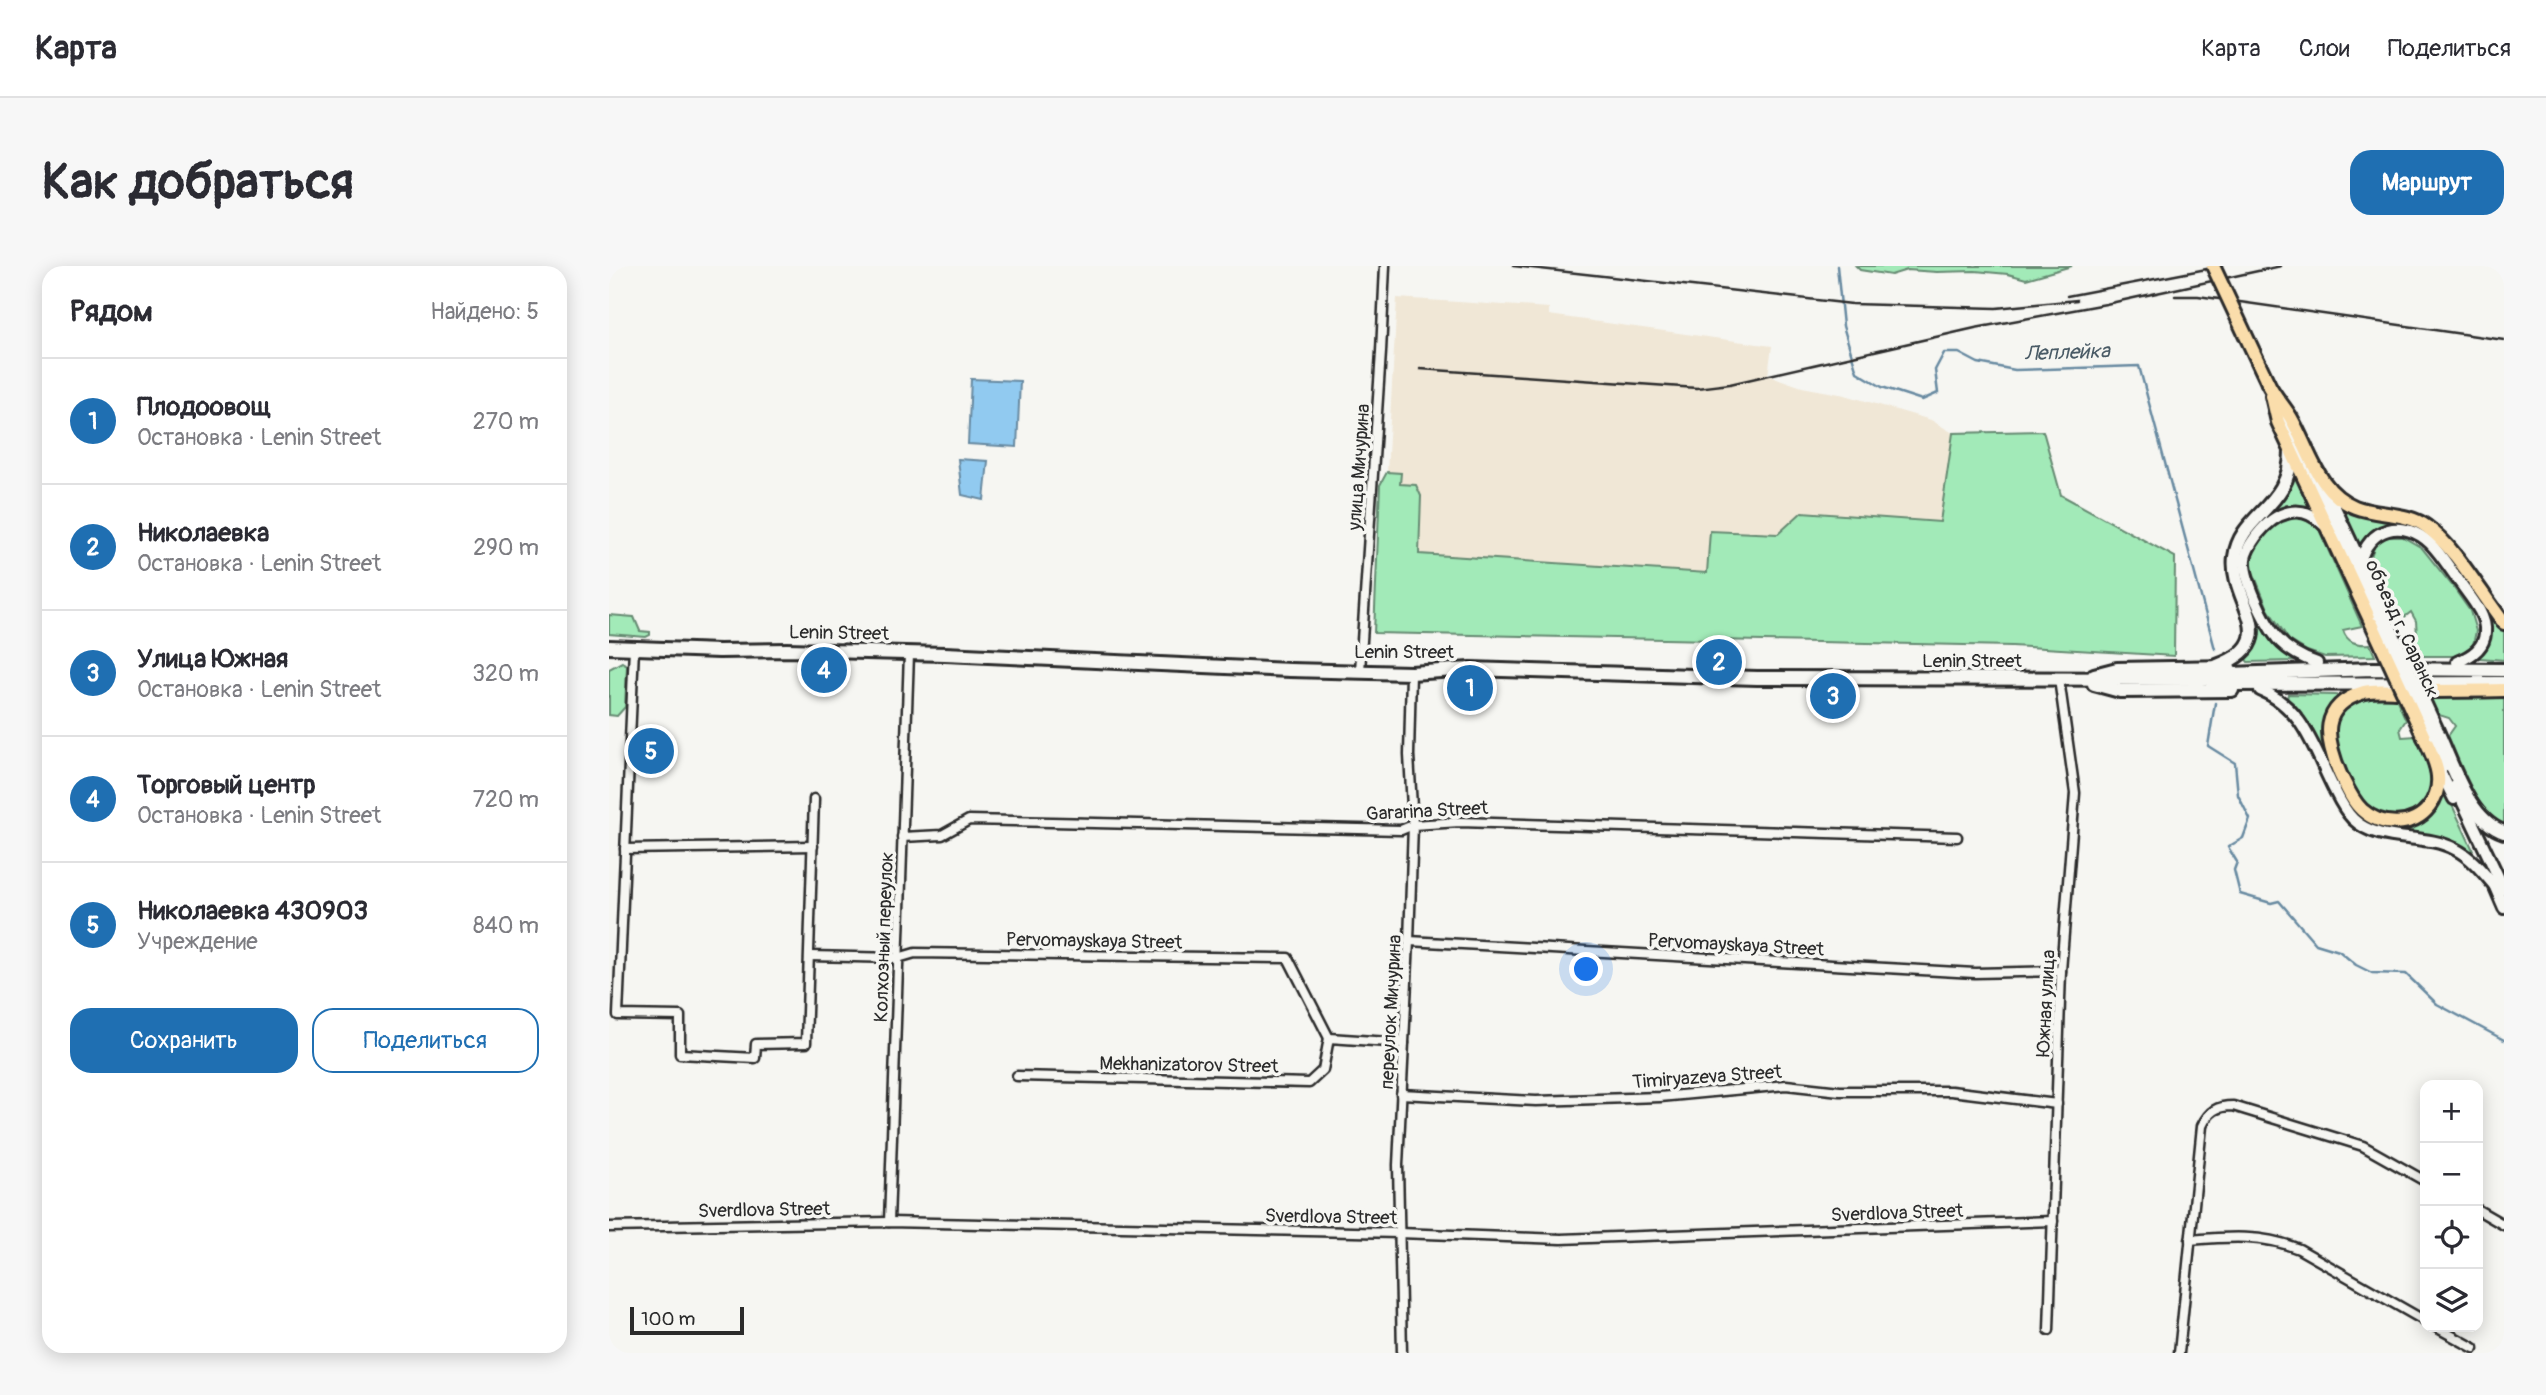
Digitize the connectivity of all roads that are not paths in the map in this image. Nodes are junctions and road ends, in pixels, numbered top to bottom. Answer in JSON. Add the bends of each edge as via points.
{"nodes":[{"id":1,"x":1385,"y":266,"type":"edge"},
{"id":2,"x":2213,"y":266,"type":"edge"},
{"id":3,"x":2269,"y":386,"type":"junction"},
{"id":4,"x":2291,"y":450,"type":"junction"},
{"id":5,"x":2321,"y":480,"type":"junction"},
{"id":6,"x":2327,"y":528,"type":"junction"},
{"id":7,"x":2360,"y":563,"type":"junction"},
{"id":8,"x":2378,"y":620,"type":"junction"},
{"id":9,"x":2504,"y":623,"type":"edge"},
{"id":10,"x":609,"y":647,"type":"edge"},
{"id":11,"x":634,"y":648,"type":"junction"},
{"id":12,"x":909,"y":653,"type":"junction"},
{"id":13,"x":2457,"y":662,"type":"junction"},
{"id":14,"x":2318,"y":663,"type":"junction"},
{"id":15,"x":2504,"y":664,"type":"edge"},
{"id":16,"x":2212,"y":668,"type":"junction"},
{"id":17,"x":2504,"y":670,"type":"edge"},
{"id":18,"x":1360,"y":671,"type":"junction"},
{"id":19,"x":1411,"y":673,"type":"junction"},
{"id":20,"x":2066,"y":679,"type":"junction"},
{"id":21,"x":2201,"y":679,"type":"junction"},
{"id":22,"x":2504,"y":689,"type":"edge"},
{"id":23,"x":2260,"y":690,"type":"junction"},
{"id":24,"x":2367,"y":691,"type":"junction"},
{"id":25,"x":2431,"y":733,"type":"junction"},
{"id":26,"x":2438,"y":767,"type":"junction"},
{"id":27,"x":814,"y":799,"type":"dead end"},
{"id":28,"x":2473,"y":807,"type":"junction"},
{"id":29,"x":1413,"y":825,"type":"junction"},
{"id":30,"x":2504,"y":832,"type":"edge"},
{"id":31,"x":902,"y":837,"type":"junction"},
{"id":32,"x":1957,"y":837,"type":"dead end"},
{"id":33,"x":814,"y":846,"type":"junction"},
{"id":34,"x":625,"y":849,"type":"junction"},
{"id":35,"x":2504,"y":874,"type":"edge"},
{"id":36,"x":2499,"y":887,"type":"edge"},
{"id":37,"x":2504,"y":908,"type":"edge"},
{"id":38,"x":1409,"y":942,"type":"junction"},
{"id":39,"x":810,"y":956,"type":"junction"},
{"id":40,"x":898,"y":958,"type":"junction"},
{"id":41,"x":2061,"y":971,"type":"junction"},
{"id":42,"x":1329,"y":1038,"type":"junction"},
{"id":43,"x":1404,"y":1043,"type":"junction"},
{"id":44,"x":1017,"y":1076,"type":"dead end"},
{"id":45,"x":1401,"y":1094,"type":"junction"},
{"id":46,"x":2057,"y":1104,"type":"junction"},
{"id":47,"x":2420,"y":1178,"type":"edge"},
{"id":48,"x":2483,"y":1213,"type":"edge"},
{"id":49,"x":2053,"y":1221,"type":"junction"},
{"id":50,"x":889,"y":1222,"type":"junction"},
{"id":51,"x":2504,"y":1225,"type":"edge"},
{"id":52,"x":609,"y":1227,"type":"edge"},
{"id":53,"x":1399,"y":1233,"type":"junction"},
{"id":54,"x":2190,"y":1240,"type":"junction"},
{"id":55,"x":2420,"y":1318,"type":"edge"},
{"id":56,"x":2049,"y":1329,"type":"dead end"},
{"id":57,"x":2445,"y":1332,"type":"edge"},
{"id":58,"x":2474,"y":1348,"type":"dead end"},
{"id":59,"x":1402,"y":1353,"type":"edge"},
{"id":60,"x":2179,"y":1353,"type":"edge"}],
"edges":[{"from":1,"to":18,"type":"street","name":"улица Мичурина"},
{"from":2,"to":3,"type":"main road","bridge":true},
{"from":3,"to":4,"type":"main road"},
{"from":3,"to":5,"type":"main road","via":[[2291,417]]},
{"from":3,"to":8,"type":"street","name":"объезд г. Саранск"},
{"from":4,"to":6,"type":"main road"},
{"from":4,"to":16,"type":"main road","via":[[2287,481],[2242,537],[2234,558],[2253,624],[2250,642],[2236,657]]},
{"from":5,"to":7,"type":"main road"},
{"from":5,"to":9,"type":"main road","via":[[2353,506],[2417,520],[2434,531]]},
{"from":6,"to":8,"type":"main road"},
{"from":6,"to":14,"type":"street","via":[[2305,511],[2281,514],[2254,539],[2245,561],[2255,597],[2278,639]]},
{"from":7,"to":8,"type":"main road"},
{"from":7,"to":13,"type":"street","via":[[2372,538],[2391,529],[2412,531],[2428,541],[2485,624],[2476,653]]},
{"from":8,"to":25,"type":"main road","bridge":true},
{"from":10,"to":11,"type":"main road","name":"Lenin Street"},
{"from":11,"to":12,"type":"main road","name":"Lenin Street"},
{"from":11,"to":34,"type":"street"},
{"from":12,"to":18,"type":"main road","name":"Lenin Street"},
{"from":12,"to":31,"type":"street","name":"Колхозный переулок"},
{"from":13,"to":14,"type":"main road"},
{"from":13,"to":15,"type":"main road"},
{"from":14,"to":16,"type":"main road"},
{"from":16,"to":20,"type":"main road","via":[[2117,669]]},
{"from":17,"to":21,"type":"main road","via":[[2360,669]]},
{"from":18,"to":19,"type":"main road","name":"Lenin Street"},
{"from":19,"to":20,"type":"main road","name":"Lenin Street","via":[[1470,669],[1757,678]]},
{"from":19,"to":29,"type":"street","name":"переулок Мичурина"},
{"from":20,"to":21,"type":"main road","name":"Lenin Street"},
{"from":20,"to":23,"type":"main road","via":[[2120,691]]},
{"from":20,"to":41,"type":"street","name":"Южная улица","via":[[2075,793]]},
{"from":21,"to":22,"type":"main road","via":[[2230,684]]},
{"from":22,"to":24,"type":"main road"},
{"from":23,"to":24,"type":"main road"},
{"from":23,"to":36,"type":"street","via":[[2281,701],[2298,718],[2353,819],[2377,832],[2456,849]]},
{"from":24,"to":26,"type":"main road","via":[[2340,705],[2327,735],[2330,751],[2360,809],[2387,823],[2411,820],[2430,805]]},
{"from":25,"to":26,"type":"main road"},
{"from":25,"to":28,"type":"main road"},
{"from":25,"to":36,"type":"street"},
{"from":26,"to":36,"type":"street"},
{"from":27,"to":33,"type":"street"},
{"from":28,"to":30,"type":"main road","via":[[2483,821]]},
{"from":28,"to":35,"type":"street"},
{"from":29,"to":31,"type":"street","name":"Gararina Street","via":[[1401,830],[969,820],[942,835]]},
{"from":29,"to":32,"type":"street","name":"Gararina Street","via":[[1459,822]]},
{"from":29,"to":38,"type":"street","name":"переулок Мичурина"},
{"from":31,"to":40,"type":"street","name":"Колхозный переулок"},
{"from":33,"to":34,"type":"street"},
{"from":33,"to":39,"type":"street"},
{"from":34,"to":39,"type":"street","via":[[618,1014],[680,1016],[680,1054],[755,1058],[757,1044],[806,1043]]},
{"from":36,"to":37,"type":"street"},
{"from":38,"to":41,"type":"street","name":"Pervomayskaya Street","via":[[1975,973]]},
{"from":38,"to":43,"type":"street","name":"переулок Мичурина"},
{"from":39,"to":40,"type":"street","name":"Pervomayskaya Street"},
{"from":40,"to":42,"type":"street","name":"Pervomayskaya Street","via":[[915,953],[1288,958]]},
{"from":40,"to":50,"type":"street","name":"Колхозный переулок"},
{"from":41,"to":46,"type":"street","name":"Южная улица"},
{"from":42,"to":43,"type":"street"},
{"from":42,"to":44,"type":"street","name":"Mekhanizatorov Street","via":[[1323,1070],[1309,1083]]},
{"from":43,"to":45,"type":"street","name":"переулок Мичурина"},
{"from":45,"to":46,"type":"street","name":"Timiryazeva Street","via":[[1536,1101],[1660,1097],[1786,1085],[1840,1091],[1951,1091]]},
{"from":45,"to":53,"type":"street","name":"переулок Мичурина"},
{"from":46,"to":49,"type":"street","name":"Южная улица"},
{"from":47,"to":54,"type":"street","via":[[2363,1146],[2233,1106],[2213,1109],[2201,1126]]},
{"from":48,"to":51,"type":"street"},
{"from":49,"to":53,"type":"street","name":"Sverdlova Street","via":[[1561,1239]]},
{"from":49,"to":56,"type":"street","name":"Южная улица"},
{"from":50,"to":52,"type":"street","name":"Sverdlova Street"},
{"from":50,"to":53,"type":"street","name":"Sverdlova Street"},
{"from":53,"to":59,"type":"street","name":"переулок Мичурина"},
{"from":54,"to":55,"type":"street","via":[[2243,1236],[2282,1242]]},
{"from":54,"to":60,"type":"street"},
{"from":57,"to":58,"type":"street"}]}
